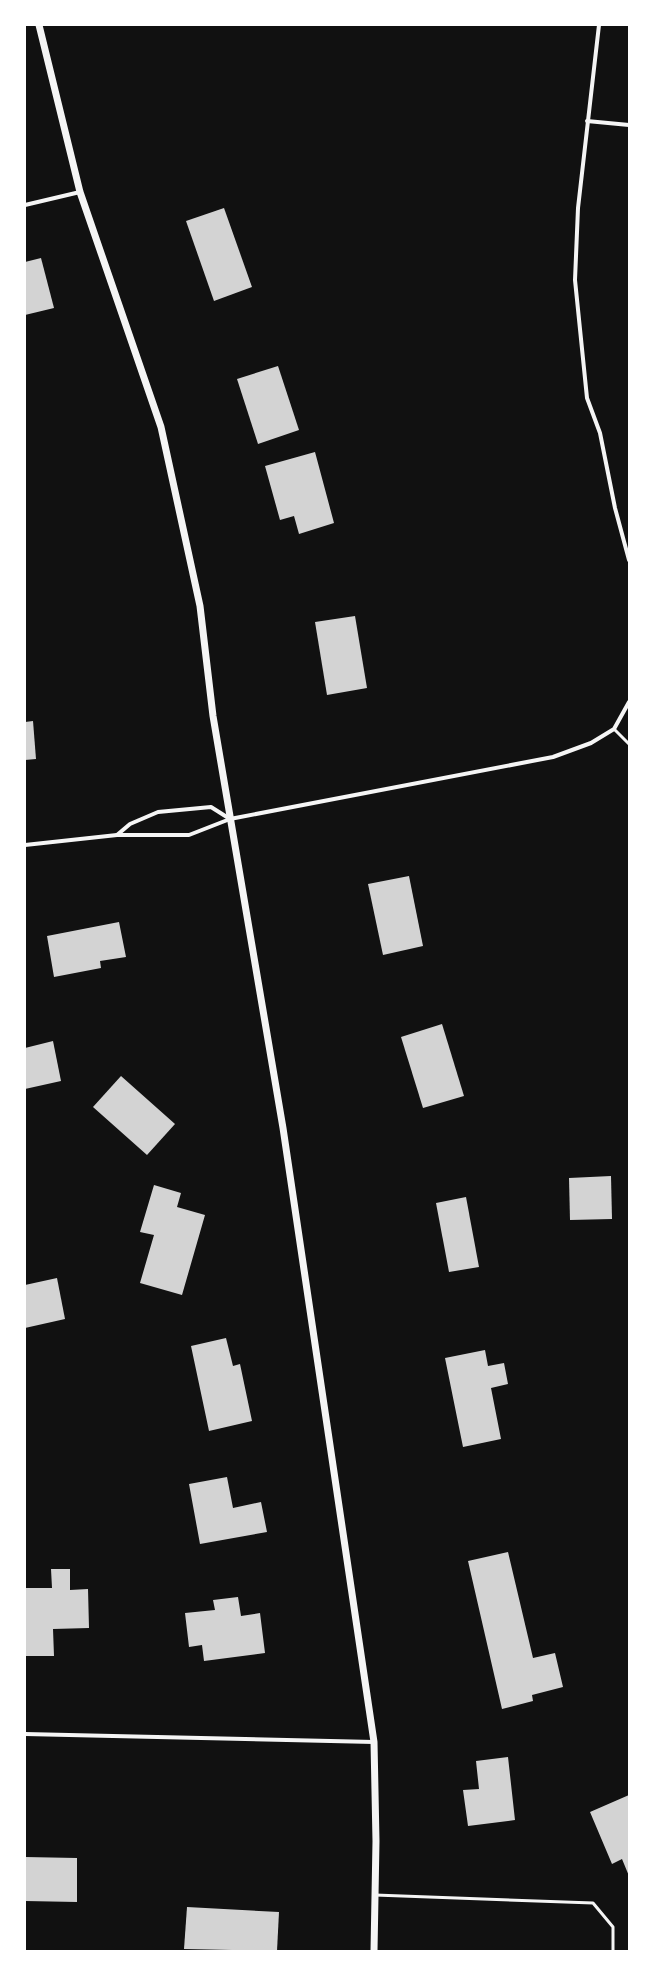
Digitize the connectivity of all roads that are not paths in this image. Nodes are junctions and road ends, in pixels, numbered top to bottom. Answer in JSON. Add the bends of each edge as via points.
{"nodes":[{"id":1,"x":39,"y":25,"type":"edge"},
{"id":2,"x":598,"y":25,"type":"edge"},
{"id":3,"x":587,"y":121,"type":"junction"},
{"id":4,"x":629,"y":125,"type":"edge"},
{"id":5,"x":80,"y":192,"type":"junction"},
{"id":6,"x":25,"y":205,"type":"edge"},
{"id":7,"x":629,"y":560,"type":"edge"},
{"id":8,"x":629,"y":702,"type":"edge"},
{"id":9,"x":614,"y":730,"type":"junction"},
{"id":10,"x":629,"y":744,"type":"edge"},
{"id":11,"x":230,"y":819,"type":"junction"},
{"id":12,"x":117,"y":835,"type":"junction"},
{"id":13,"x":25,"y":845,"type":"edge"},
{"id":14,"x":25,"y":1734,"type":"edge"},
{"id":15,"x":374,"y":1742,"type":"junction"},
{"id":16,"x":375,"y":1895,"type":"junction"},
{"id":17,"x":374,"y":1951,"type":"edge"},
{"id":18,"x":613,"y":1951,"type":"edge"}],
"edges":[{"from":1,"to":5,"type":"street"},
{"from":2,"to":3,"type":"street"},
{"from":3,"to":4,"type":"street"},
{"from":3,"to":7,"type":"street","via":[[578,208],[576,288],[586,398],[600,433],[615,508]]},
{"from":5,"to":6,"type":"street"},
{"from":5,"to":11,"type":"street","via":[[161,427],[200,606],[213,716]]},
{"from":8,"to":9,"type":"street"},
{"from":9,"to":10,"type":"lane"},
{"from":9,"to":11,"type":"street","via":[[591,743],[553,758]]},
{"from":11,"to":12,"type":"street","via":[[189,835]]},
{"from":11,"to":12,"type":"street","via":[[211,807],[158,812],[130,824]]},
{"from":11,"to":15,"type":"street","via":[[286,1144]]},
{"from":12,"to":13,"type":"street"},
{"from":14,"to":15,"type":"street"},
{"from":15,"to":16,"type":"street"},
{"from":16,"to":17,"type":"street"},
{"from":16,"to":18,"type":"lane","via":[[593,1903],[613,1927]]}]}
